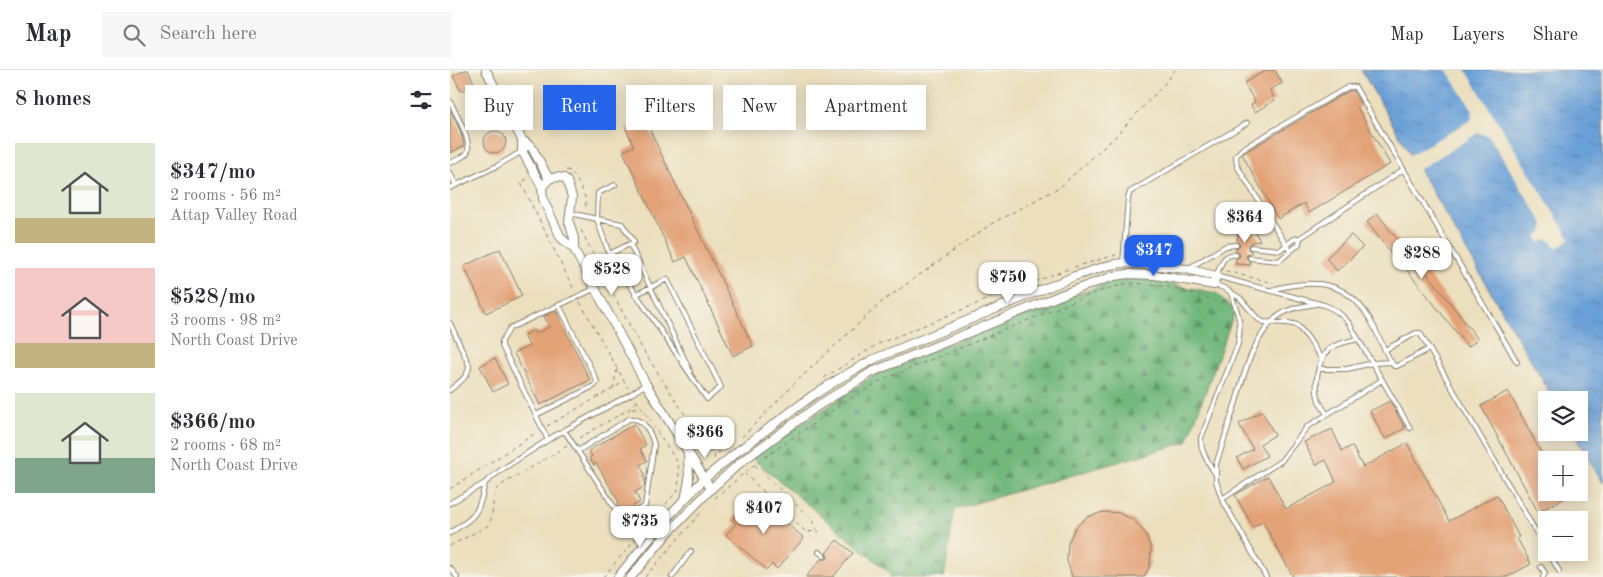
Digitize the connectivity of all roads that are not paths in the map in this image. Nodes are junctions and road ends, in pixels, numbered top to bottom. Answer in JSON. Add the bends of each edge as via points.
{"nodes":[{"id":1,"x":486,"y":70,"type":"edge"},
{"id":2,"x":450,"y":101,"type":"edge"},
{"id":3,"x":1246,"y":123,"type":"dead end"},
{"id":4,"x":522,"y":140,"type":"junction"},
{"id":5,"x":531,"y":146,"type":"junction"},
{"id":6,"x":522,"y":152,"type":"junction"},
{"id":7,"x":450,"y":163,"type":"edge"},
{"id":8,"x":1404,"y":169,"type":"junction"},
{"id":9,"x":450,"y":173,"type":"edge"},
{"id":10,"x":549,"y":179,"type":"junction"},
{"id":11,"x":615,"y":184,"type":"dead end"},
{"id":12,"x":456,"y":186,"type":"junction"},
{"id":13,"x":542,"y":187,"type":"junction"},
{"id":14,"x":450,"y":188,"type":"edge"},
{"id":15,"x":570,"y":213,"type":"junction"},
{"id":16,"x":597,"y":218,"type":"junction"},
{"id":17,"x":1300,"y":238,"type":"junction"},
{"id":18,"x":630,"y":244,"type":"junction"},
{"id":19,"x":1236,"y":245,"type":"dead end"},
{"id":20,"x":1287,"y":245,"type":"junction"},
{"id":21,"x":1251,"y":247,"type":"dead end"},
{"id":22,"x":574,"y":249,"type":"junction"},
{"id":23,"x":1290,"y":251,"type":"junction"},
{"id":24,"x":608,"y":254,"type":"junction"},
{"id":25,"x":1236,"y":255,"type":"dead end"},
{"id":26,"x":1250,"y":258,"type":"dead end"},
{"id":27,"x":1124,"y":263,"type":"junction"},
{"id":28,"x":1187,"y":269,"type":"junction"},
{"id":29,"x":1218,"y":273,"type":"junction"},
{"id":30,"x":1214,"y":285,"type":"junction"},
{"id":31,"x":651,"y":287,"type":"junction"},
{"id":32,"x":595,"y":288,"type":"junction"},
{"id":33,"x":1269,"y":291,"type":"junction"},
{"id":34,"x":1230,"y":293,"type":"junction"},
{"id":35,"x":635,"y":295,"type":"junction"},
{"id":36,"x":1316,"y":304,"type":"junction"},
{"id":37,"x":559,"y":305,"type":"junction"},
{"id":38,"x":450,"y":323,"type":"edge"},
{"id":39,"x":1272,"y":323,"type":"junction"},
{"id":40,"x":1358,"y":339,"type":"junction"},
{"id":41,"x":1428,"y":349,"type":"junction"},
{"id":42,"x":1385,"y":350,"type":"junction"},
{"id":43,"x":1322,"y":360,"type":"junction"},
{"id":44,"x":1391,"y":362,"type":"junction"},
{"id":45,"x":1517,"y":362,"type":"dead end"},
{"id":46,"x":1372,"y":363,"type":"junction"},
{"id":47,"x":1319,"y":369,"type":"junction"},
{"id":48,"x":1382,"y":380,"type":"junction"},
{"id":49,"x":694,"y":382,"type":"junction"},
{"id":50,"x":646,"y":384,"type":"junction"},
{"id":51,"x":450,"y":390,"type":"edge"},
{"id":52,"x":812,"y":396,"type":"junction"},
{"id":53,"x":819,"y":405,"type":"junction"},
{"id":54,"x":1327,"y":414,"type":"junction"},
{"id":55,"x":536,"y":416,"type":"junction"},
{"id":56,"x":1410,"y":428,"type":"dead end"},
{"id":57,"x":564,"y":430,"type":"junction"},
{"id":58,"x":548,"y":440,"type":"junction"},
{"id":59,"x":578,"y":451,"type":"junction"},
{"id":60,"x":731,"y":451,"type":"junction"},
{"id":61,"x":688,"y":452,"type":"junction"},
{"id":62,"x":741,"y":462,"type":"junction"},
{"id":63,"x":1215,"y":473,"type":"junction"},
{"id":64,"x":704,"y":478,"type":"junction"},
{"id":65,"x":485,"y":483,"type":"junction"},
{"id":66,"x":711,"y":489,"type":"junction"},
{"id":67,"x":685,"y":498,"type":"junction"},
{"id":68,"x":1222,"y":498,"type":"junction"},
{"id":69,"x":450,"y":503,"type":"edge"},
{"id":70,"x":450,"y":526,"type":"edge"},
{"id":71,"x":456,"y":529,"type":"junction"},
{"id":72,"x":450,"y":533,"type":"edge"},
{"id":73,"x":1538,"y":535,"type":"edge"},
{"id":74,"x":691,"y":551,"type":"dead end"},
{"id":75,"x":819,"y":552,"type":"dead end"},
{"id":76,"x":824,"y":556,"type":"dead end"},
{"id":77,"x":1553,"y":561,"type":"edge"},
{"id":78,"x":1541,"y":566,"type":"dead end"},
{"id":79,"x":450,"y":568,"type":"edge"},
{"id":80,"x":1559,"y":571,"type":"dead end"},
{"id":81,"x":457,"y":577,"type":"edge"},
{"id":82,"x":618,"y":577,"type":"edge"},
{"id":83,"x":631,"y":577,"type":"edge"},
{"id":84,"x":672,"y":577,"type":"edge"},
{"id":85,"x":1266,"y":577,"type":"edge"},
{"id":86,"x":1543,"y":577,"type":"edge"}],
"edges":[{"from":1,"to":4,"type":"street"},
{"from":2,"to":7,"type":"lane","via":[[469,143],[468,151]]},
{"from":3,"to":27,"type":"lane","via":[[1130,192]]},
{"from":4,"to":5,"type":"street"},
{"from":4,"to":6,"type":"street"},
{"from":5,"to":6,"type":"lane"},
{"from":5,"to":10,"type":"street"},
{"from":6,"to":12,"type":"lane"},
{"from":6,"to":13,"type":"street"},
{"from":8,"to":17,"type":"lane"},
{"from":8,"to":20,"type":"lane","via":[[1355,87],[1348,87],[1242,148],[1236,156],[1237,166]]},
{"from":8,"to":45,"type":"lane"},
{"from":9,"to":12,"type":"lane"},
{"from":10,"to":13,"type":"street"},
{"from":10,"to":15,"type":"street","via":[[560,177],[567,181],[572,197]]},
{"from":11,"to":16,"type":"lane","via":[[598,193]]},
{"from":12,"to":14,"type":"lane"},
{"from":13,"to":22,"type":"street","via":[[543,199],[561,238]]},
{"from":15,"to":16,"type":"lane"},
{"from":15,"to":22,"type":"street"},
{"from":16,"to":18,"type":"lane","via":[[622,224],[634,242]]},
{"from":16,"to":24,"type":"lane"},
{"from":17,"to":20,"type":"lane"},
{"from":17,"to":23,"type":"lane","via":[[1299,244]]},
{"from":18,"to":24,"type":"lane"},
{"from":18,"to":31,"type":"lane"},
{"from":19,"to":28,"type":"lane","via":[[1226,246]]},
{"from":20,"to":21,"type":"lane","via":[[1278,250]]},
{"from":20,"to":23,"type":"lane"},
{"from":22,"to":32,"type":"street"},
{"from":23,"to":26,"type":"lane","via":[[1276,261]]},
{"from":24,"to":35,"type":"lane"},
{"from":25,"to":29,"type":"lane","via":[[1225,257]]},
{"from":27,"to":28,"type":"street"},
{"from":27,"to":52,"type":"street","via":[[1075,276],[874,359]]},
{"from":28,"to":29,"type":"street"},
{"from":29,"to":30,"type":"street"},
{"from":29,"to":33,"type":"lane"},
{"from":30,"to":34,"type":"lane"},
{"from":30,"to":53,"type":"street","via":[[1155,275],[1114,276],[872,372]]},
{"from":31,"to":35,"type":"lane"},
{"from":31,"to":49,"type":"lane"},
{"from":31,"to":49,"type":"lane","via":[[667,279],[721,387],[707,400]]},
{"from":32,"to":37,"type":"lane"},
{"from":32,"to":50,"type":"street"},
{"from":33,"to":36,"type":"lane"},
{"from":33,"to":42,"type":"lane","via":[[1301,284],[1332,286],[1344,291],[1362,307]]},
{"from":34,"to":39,"type":"lane","via":[[1240,298],[1258,319]]},
{"from":34,"to":63,"type":"lane","via":[[1240,317],[1238,344],[1201,438]]},
{"from":35,"to":49,"type":"lane"},
{"from":36,"to":39,"type":"lane","via":[[1288,311]]},
{"from":36,"to":40,"type":"lane","via":[[1341,314]]},
{"from":37,"to":55,"type":"lane","via":[[512,327],[502,341]]},
{"from":37,"to":55,"type":"lane","via":[[597,382]]},
{"from":38,"to":51,"type":"lane","via":[[469,365],[464,378]]},
{"from":39,"to":43,"type":"lane","via":[[1297,325]]},
{"from":39,"to":63,"type":"lane","via":[[1259,339],[1249,360]]},
{"from":40,"to":43,"type":"lane","via":[[1340,343]]},
{"from":40,"to":46,"type":"lane"},
{"from":41,"to":42,"type":"lane","via":[[1418,333]]},
{"from":41,"to":44,"type":"lane","via":[[1397,366]]},
{"from":41,"to":73,"type":"lane"},
{"from":42,"to":44,"type":"lane"},
{"from":43,"to":47,"type":"lane"},
{"from":44,"to":46,"type":"lane"},
{"from":46,"to":47,"type":"lane","via":[[1348,369]]},
{"from":46,"to":48,"type":"lane"},
{"from":47,"to":54,"type":"lane","via":[[1317,392]]},
{"from":48,"to":54,"type":"lane"},
{"from":48,"to":56,"type":"lane"},
{"from":50,"to":57,"type":"lane"},
{"from":50,"to":61,"type":"street"},
{"from":52,"to":53,"type":"street"},
{"from":52,"to":60,"type":"street"},
{"from":53,"to":62,"type":"street"},
{"from":54,"to":68,"type":"lane","via":[[1308,427],[1277,464]]},
{"from":55,"to":58,"type":"lane"},
{"from":57,"to":58,"type":"lane"},
{"from":57,"to":59,"type":"lane"},
{"from":58,"to":65,"type":"lane"},
{"from":59,"to":59,"type":"lane","via":[[620,516],[623,518],[645,506],[654,445],[642,421],[629,419]]},
{"from":60,"to":62,"type":"lane"},
{"from":60,"to":64,"type":"street"},
{"from":61,"to":64,"type":"street"},
{"from":61,"to":67,"type":"street","via":[[689,486]]},
{"from":62,"to":66,"type":"street"},
{"from":63,"to":68,"type":"lane"},
{"from":64,"to":66,"type":"street"},
{"from":64,"to":67,"type":"street"},
{"from":65,"to":69,"type":"lane"},
{"from":65,"to":71,"type":"lane","via":[[478,511]]},
{"from":66,"to":83,"type":"street"},
{"from":67,"to":82,"type":"street"},
{"from":68,"to":85,"type":"lane"},
{"from":70,"to":71,"type":"lane"},
{"from":71,"to":72,"type":"lane"},
{"from":74,"to":84,"type":"lane"},
{"from":75,"to":76,"type":"lane"},
{"from":77,"to":80,"type":"lane"},
{"from":78,"to":86,"type":"lane","via":[[1545,573]]},
{"from":79,"to":81,"type":"lane"}]}
